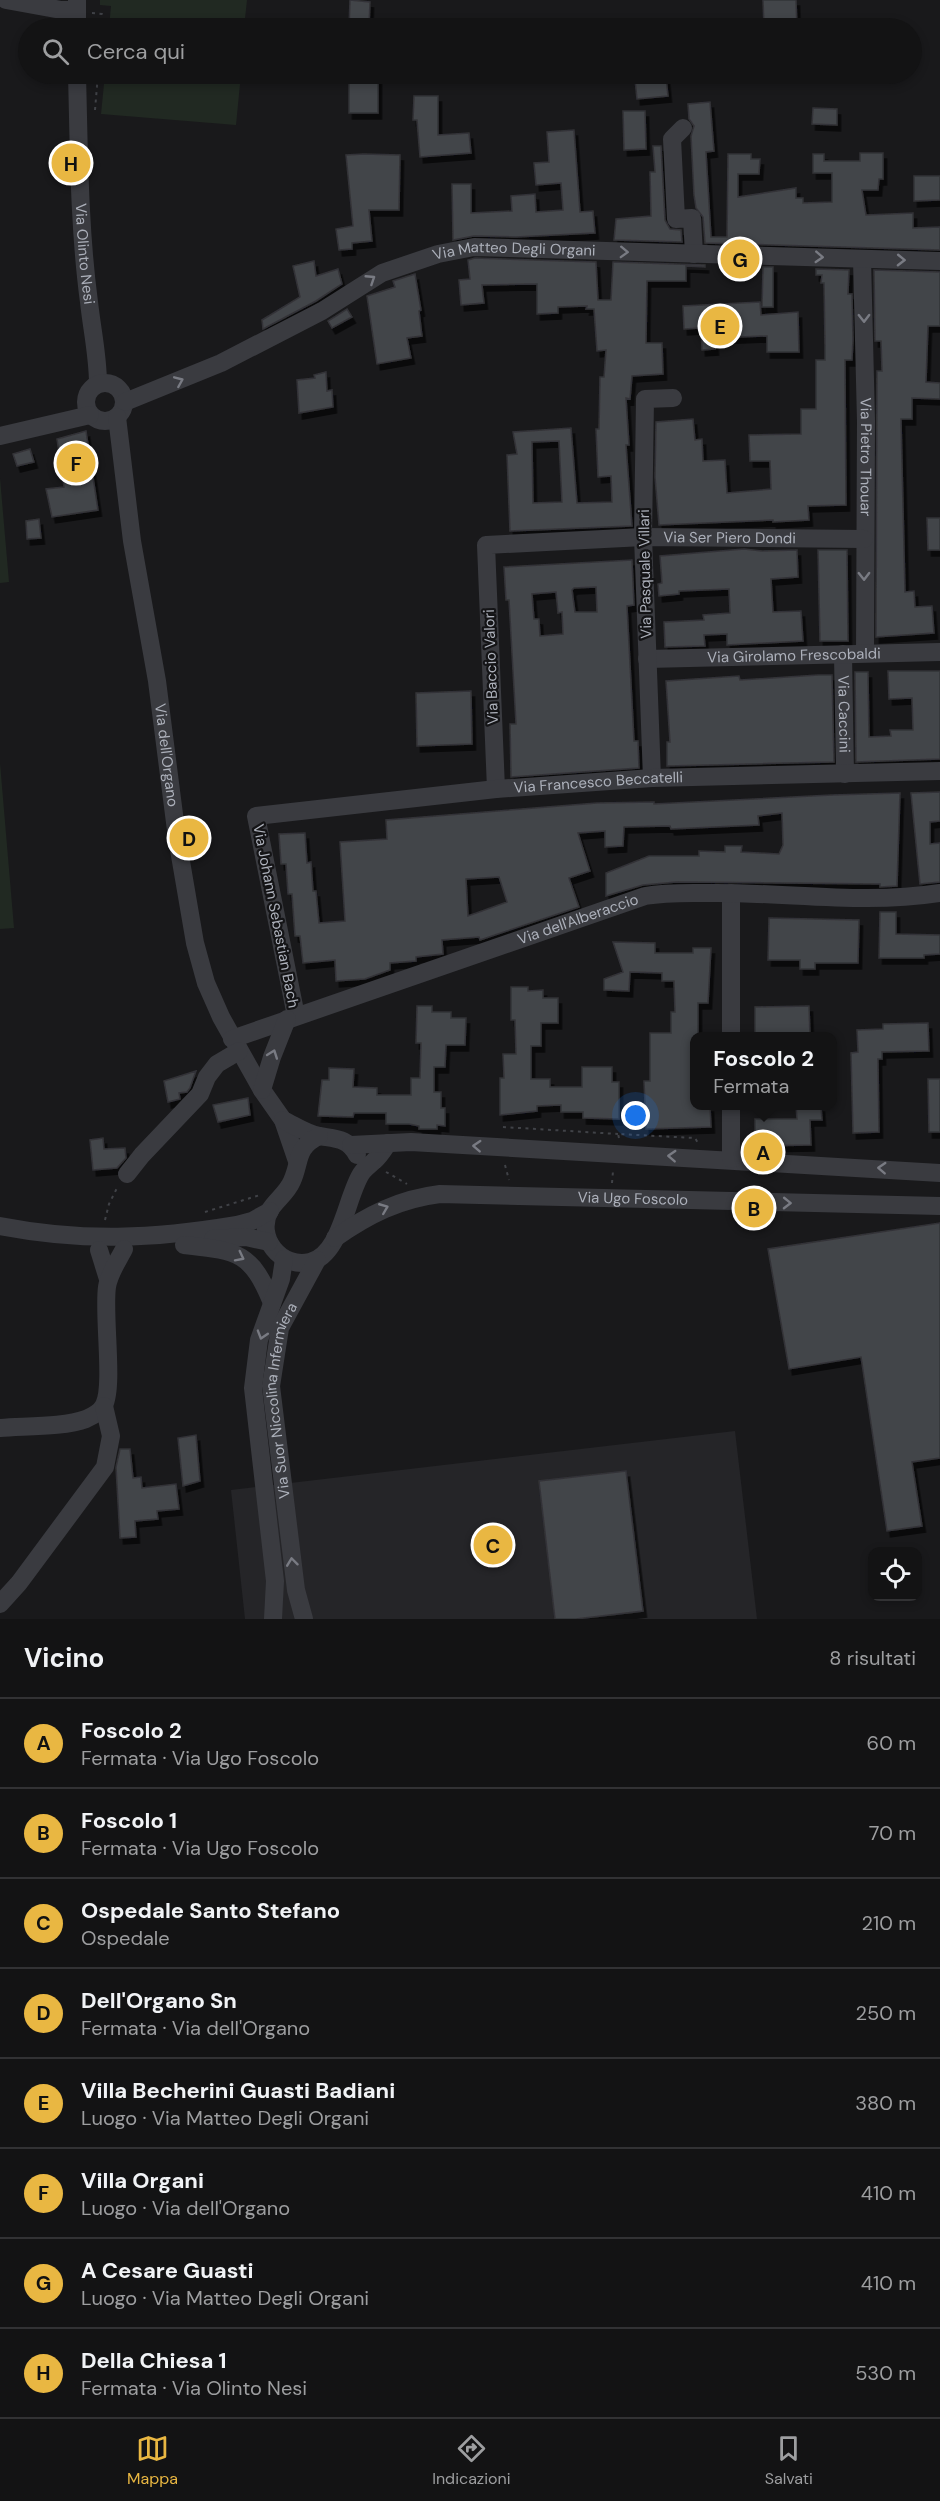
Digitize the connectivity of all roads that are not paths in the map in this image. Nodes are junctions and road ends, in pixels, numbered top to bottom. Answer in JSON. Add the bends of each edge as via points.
{"nodes":[{"id":1,"x":6,"y":0,"type":"edge"},
{"id":2,"x":81,"y":5,"type":"edge"},
{"id":3,"x":77,"y":84,"type":"edge"},
{"id":4,"x":683,"y":128,"type":"dead end"},
{"id":5,"x":694,"y":254,"type":"junction"},
{"id":6,"x":862,"y":259,"type":"junction"},
{"id":7,"x":940,"y":261,"type":"edge"},
{"id":8,"x":102,"y":383,"type":"junction"},
{"id":9,"x":673,"y":398,"type":"dead end"},
{"id":10,"x":104,"y":411,"type":"junction"},
{"id":11,"x":0,"y":436,"type":"edge"},
{"id":12,"x":643,"y":537,"type":"junction"},
{"id":13,"x":864,"y":539,"type":"junction"},
{"id":14,"x":486,"y":545,"type":"joint"},
{"id":15,"x":940,"y":652,"type":"edge"},
{"id":16,"x":865,"y":653,"type":"junction"},
{"id":17,"x":843,"y":654,"type":"junction"},
{"id":18,"x":647,"y":659,"type":"junction"},
{"id":19,"x":940,"y":771,"type":"edge"},
{"id":20,"x":845,"y":774,"type":"junction"},
{"id":21,"x":652,"y":778,"type":"junction"},
{"id":22,"x":496,"y":789,"type":"junction"},
{"id":23,"x":256,"y":816,"type":"joint"},
{"id":24,"x":731,"y":893,"type":"junction"},
{"id":25,"x":940,"y":893,"type":"edge"},
{"id":26,"x":292,"y":1018,"type":"junction"},
{"id":27,"x":731,"y":1032,"type":"edge"},
{"id":28,"x":236,"y":1045,"type":"junction"},
{"id":29,"x":262,"y":1090,"type":"junction"},
{"id":30,"x":731,"y":1110,"type":"edge"},
{"id":31,"x":283,"y":1120,"type":"junction"},
{"id":32,"x":319,"y":1136,"type":"junction"},
{"id":33,"x":388,"y":1143,"type":"junction"},
{"id":34,"x":351,"y":1145,"type":"junction"},
{"id":35,"x":730,"y":1159,"type":"junction"},
{"id":36,"x":297,"y":1161,"type":"junction"},
{"id":37,"x":940,"y":1173,"type":"edge"},
{"id":38,"x":127,"y":1174,"type":"road end"},
{"id":39,"x":361,"y":1174,"type":"junction"},
{"id":40,"x":268,"y":1202,"type":"junction"},
{"id":41,"x":940,"y":1206,"type":"edge"},
{"id":42,"x":0,"y":1226,"type":"edge"},
{"id":43,"x":0,"y":1238,"type":"edge"},
{"id":44,"x":335,"y":1238,"type":"junction"},
{"id":45,"x":269,"y":1242,"type":"junction"},
{"id":46,"x":184,"y":1245,"type":"junction"},
{"id":47,"x":124,"y":1250,"type":"junction"},
{"id":48,"x":99,"y":1251,"type":"junction"},
{"id":49,"x":284,"y":1259,"type":"junction"},
{"id":50,"x":317,"y":1260,"type":"junction"},
{"id":51,"x":108,"y":1279,"type":"junction"},
{"id":52,"x":272,"y":1303,"type":"junction"},
{"id":53,"x":104,"y":1406,"type":"junction"},
{"id":54,"x":0,"y":1428,"type":"edge"},
{"id":55,"x":0,"y":1604,"type":"edge"},
{"id":56,"x":273,"y":1619,"type":"edge"},
{"id":57,"x":304,"y":1619,"type":"edge"}],
"edges":[{"from":1,"to":2,"type":"street","via":[[61,10]]},
{"from":3,"to":8,"type":"street","name":"Via Olinto Nesi","via":[[79,173],[89,302]]},
{"from":4,"to":5,"type":"street","via":[[672,139],[676,219],[693,218]]},
{"from":5,"to":6,"type":"street","name":"Via Matteo Degli Organi","one_way":true},
{"from":10,"to":5,"type":"street","name":"Via Matteo Degli Organi","one_way":true,"via":[[221,363],[322,311],[382,273],[438,254],[474,247]]},
{"from":6,"to":7,"type":"street","name":"Via Matteo Degli Organi","one_way":true},
{"from":6,"to":13,"type":"street","name":"Via Pietro Thouar","one_way":true},
{"from":8,"to":10,"type":"street","via":[[90,390]]},
{"from":8,"to":10,"type":"street","via":[[122,392]]},
{"from":9,"to":12,"type":"street","name":"Via Pasquale Villari","via":[[645,399]]},
{"from":10,"to":11,"type":"street","name":"Via Matteo Degli Organi","via":[[66,408],[39,426]]},
{"from":10,"to":28,"type":"street","name":"Via dell'Organo","via":[[121,464],[195,943],[206,983]]},
{"from":12,"to":13,"type":"street","name":"Via Ser Piero Dondi"},
{"from":12,"to":14,"type":"street","name":"Via Ser Piero Dondi"},
{"from":12,"to":18,"type":"street","name":"Via Pasquale Villari"},
{"from":13,"to":16,"type":"street","name":"Via Pietro Thouar","one_way":true},
{"from":14,"to":22,"type":"street","name":"Via Baccio Valori"},
{"from":15,"to":16,"type":"street","name":"Via Girolamo Frescobaldi"},
{"from":16,"to":17,"type":"street","name":"Via Girolamo Frescobaldi"},
{"from":17,"to":18,"type":"street","name":"Via Girolamo Frescobaldi"},
{"from":17,"to":20,"type":"street","name":"Via Caccini"},
{"from":18,"to":21,"type":"street","name":"Via Pasquale Villari"},
{"from":19,"to":20,"type":"street","name":"Via Francesco Beccatelli"},
{"from":20,"to":21,"type":"street","name":"Via Francesco Beccatelli"},
{"from":21,"to":22,"type":"street","name":"Via Francesco Beccatelli"},
{"from":22,"to":23,"type":"street","name":"Via Francesco Beccatelli"},
{"from":23,"to":26,"type":"street","name":"Via Johann Sebastian Bach"},
{"from":24,"to":25,"type":"street","name":"Via dell'Alberaccio","via":[[884,899]]},
{"from":24,"to":26,"type":"street","name":"Via dell'Alberaccio","via":[[662,894],[633,899]]},
{"from":24,"to":27,"type":"street"},
{"from":26,"to":28,"type":"street","name":"Via dell'Alberaccio"},
{"from":29,"to":26,"type":"street","one_way":true,"via":[[272,1057]]},
{"from":28,"to":29,"type":"street"},
{"from":28,"to":38,"type":"street","name":"Via dell'Alberaccio","via":[[207,1077],[200,1094]]},
{"from":29,"to":31,"type":"street"},
{"from":30,"to":35,"type":"street"},
{"from":31,"to":32,"type":"street"},
{"from":31,"to":36,"type":"street"},
{"from":32,"to":34,"type":"street"},
{"from":32,"to":36,"type":"street","via":[[304,1148]]},
{"from":33,"to":34,"type":"street"},
{"from":35,"to":33,"type":"street","one_way":true},
{"from":33,"to":39,"type":"street","name":"Via Ugo Foscolo"},
{"from":34,"to":39,"type":"street"},
{"from":37,"to":35,"type":"street","one_way":true},
{"from":36,"to":40,"type":"street","via":[[292,1182]]},
{"from":39,"to":44,"type":"street","name":"Via Ugo Foscolo"},
{"from":40,"to":42,"type":"street","via":[[252,1221],[141,1237],[56,1235]]},
{"from":40,"to":45,"type":"street"},
{"from":44,"to":41,"type":"street","name":"Via Ugo Foscolo","one_way":true,"via":[[386,1207],[440,1194]]},
{"from":43,"to":48,"type":"street","name":"Via Suor Niccolina Infermiera"},
{"from":44,"to":50,"type":"street","name":"Via Ugo Foscolo"},
{"from":45,"to":46,"type":"street","name":"Via Suor Niccolina Infermiera","via":[[246,1237]]},
{"from":45,"to":49,"type":"street"},
{"from":46,"to":47,"type":"street","name":"Via Suor Niccolina Infermiera"},
{"from":46,"to":52,"type":"street","name":"Via Suor Niccolina Infermiera","one_way":true,"via":[[223,1250],[242,1257],[257,1271]]},
{"from":47,"to":48,"type":"street","name":"Via Suor Niccolina Infermiera"},
{"from":47,"to":51,"type":"street"},
{"from":48,"to":51,"type":"street"},
{"from":49,"to":50,"type":"street","via":[[297,1263]]},
{"from":49,"to":52,"type":"street","name":"Via Suor Niccolina Infermiera"},
{"from":57,"to":50,"type":"street","name":"Via Suor Niccolina Infermiera","one_way":true,"via":[[296,1590],[271,1386],[280,1328]]},
{"from":51,"to":53,"type":"street","via":[[108,1387]]},
{"from":52,"to":56,"type":"street","name":"Via Suor Niccolina Infermiera","one_way":true,"via":[[260,1340],[253,1388],[275,1581]]},
{"from":53,"to":54,"type":"street","via":[[78,1421]]},
{"from":53,"to":55,"type":"street","via":[[111,1436],[105,1467]]}]}
